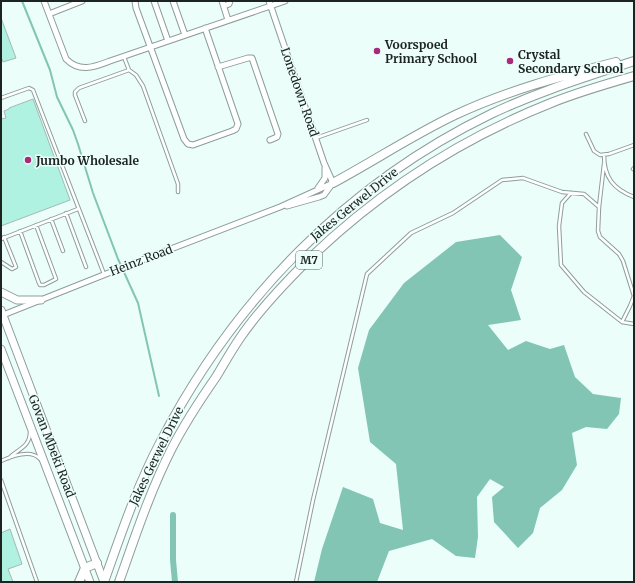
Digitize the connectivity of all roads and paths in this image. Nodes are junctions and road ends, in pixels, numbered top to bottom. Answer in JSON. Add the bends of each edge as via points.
{"nodes":[{"id":1,"x":44,"y":1,"type":"edge"},
{"id":2,"x":82,"y":1,"type":"edge"},
{"id":3,"x":154,"y":1,"type":"edge"},
{"id":4,"x":172,"y":1,"type":"edge"},
{"id":5,"x":230,"y":1,"type":"edge"},
{"id":6,"x":285,"y":1,"type":"edge"},
{"id":7,"x":135,"y":2,"type":"edge"},
{"id":8,"x":269,"y":3,"type":"edge"},
{"id":9,"x":223,"y":4,"type":"edge"},
{"id":10,"x":49,"y":14,"type":"junction"},
{"id":11,"x":228,"y":20,"type":"junction"},
{"id":12,"x":205,"y":28,"type":"junction"},
{"id":13,"x":184,"y":35,"type":"junction"},
{"id":14,"x":168,"y":41,"type":"junction"},
{"id":15,"x":150,"y":48,"type":"junction"},
{"id":16,"x":124,"y":56,"type":"junction"},
{"id":17,"x":634,"y":58,"type":"edge"},
{"id":18,"x":634,"y":61,"type":"edge"},
{"id":19,"x":218,"y":67,"type":"junction"},
{"id":20,"x":129,"y":70,"type":"junction"},
{"id":21,"x":634,"y":76,"type":"edge"},
{"id":22,"x":1,"y":98,"type":"edge"},
{"id":23,"x":368,"y":120,"type":"dead end"},
{"id":24,"x":85,"y":121,"type":"dead end"},
{"id":25,"x":586,"y":134,"type":"dead end"},
{"id":26,"x":316,"y":138,"type":"junction"},
{"id":27,"x":270,"y":140,"type":"dead end"},
{"id":28,"x":634,"y":145,"type":"edge"},
{"id":29,"x":604,"y":155,"type":"junction"},
{"id":30,"x":324,"y":163,"type":"junction"},
{"id":31,"x":604,"y":164,"type":"junction"},
{"id":32,"x":333,"y":183,"type":"junction"},
{"id":33,"x":316,"y":191,"type":"junction"},
{"id":34,"x":178,"y":192,"type":"dead end"},
{"id":35,"x":572,"y":193,"type":"junction"},
{"id":36,"x":634,"y":197,"type":"edge"},
{"id":37,"x":280,"y":207,"type":"junction"},
{"id":38,"x":599,"y":207,"type":"junction"},
{"id":39,"x":78,"y":209,"type":"junction"},
{"id":40,"x":66,"y":213,"type":"junction"},
{"id":41,"x":51,"y":219,"type":"junction"},
{"id":42,"x":36,"y":225,"type":"junction"},
{"id":43,"x":20,"y":231,"type":"junction"},
{"id":44,"x":2,"y":238,"type":"edge"},
{"id":45,"x":63,"y":251,"type":"dead end"},
{"id":46,"x":1,"y":262,"type":"edge"},
{"id":47,"x":86,"y":267,"type":"dead end"},
{"id":48,"x":104,"y":274,"type":"junction"},
{"id":49,"x":1,"y":292,"type":"edge"},
{"id":50,"x":42,"y":300,"type":"junction"},
{"id":51,"x":2,"y":313,"type":"edge"},
{"id":52,"x":622,"y":322,"type":"junction"},
{"id":53,"x":634,"y":324,"type":"edge"},
{"id":54,"x":1,"y":350,"type":"edge"},
{"id":55,"x":30,"y":425,"type":"junction"},
{"id":56,"x":9,"y":458,"type":"junction"},
{"id":57,"x":1,"y":461,"type":"edge"},
{"id":58,"x":45,"y":466,"type":"junction"},
{"id":59,"x":1,"y":480,"type":"edge"},
{"id":60,"x":97,"y":563,"type":"junction"},
{"id":61,"x":84,"y":568,"type":"junction"},
{"id":62,"x":37,"y":582,"type":"edge"},
{"id":63,"x":79,"y":582,"type":"edge"},
{"id":64,"x":90,"y":582,"type":"edge"},
{"id":65,"x":104,"y":582,"type":"edge"},
{"id":66,"x":119,"y":582,"type":"edge"},
{"id":67,"x":296,"y":582,"type":"edge"}],
"edges":[{"from":1,"to":10,"type":"street"},
{"from":2,"to":10,"type":"street"},
{"from":3,"to":14,"type":"street"},
{"from":4,"to":13,"type":"street"},
{"from":5,"to":9,"type":"street","via":[[229,4]]},
{"from":6,"to":8,"type":"street"},
{"from":7,"to":15,"type":"street"},
{"from":8,"to":11,"type":"street"},
{"from":8,"to":26,"type":"street","name":"Lonedown Road"},
{"from":9,"to":11,"type":"street"},
{"from":10,"to":16,"type":"street","via":[[66,59],[76,66],[90,68]]},
{"from":11,"to":12,"type":"street"},
{"from":12,"to":13,"type":"street"},
{"from":12,"to":19,"type":"street"},
{"from":13,"to":14,"type":"street"},
{"from":14,"to":15,"type":"street"},
{"from":15,"to":16,"type":"street"},
{"from":15,"to":19,"type":"street","via":[[184,140],[190,145],[232,132],[237,127]]},
{"from":16,"to":20,"type":"lane"},
{"from":17,"to":32,"type":"highway","via":[[543,81],[476,105],[434,125]]},
{"from":18,"to":65,"type":"highway","name":"Jakes Gerwel Drive","number":"M7","via":[[545,91],[464,128],[431,147],[348,206],[284,265],[254,298],[182,402],[143,478]]},
{"from":19,"to":27,"type":"street","via":[[252,58],[278,134]]},
{"from":20,"to":24,"type":"lane","via":[[76,91],[75,95]]},
{"from":20,"to":34,"type":"lane","via":[[143,86],[178,184]]},
{"from":21,"to":66,"type":"highway","name":"Jakes Gerwel Drive","number":"M7","via":[[550,103],[472,140],[386,193],[313,255],[240,338],[193,411],[154,487]]},
{"from":22,"to":39,"type":"lane","via":[[29,88],[32,90]]},
{"from":23,"to":26,"type":"lane"},
{"from":25,"to":29,"type":"lane","via":[[594,151]]},
{"from":26,"to":30,"type":"street","name":"Lonedown Road"},
{"from":28,"to":29,"type":"lane"},
{"from":29,"to":31,"type":"lane"},
{"from":30,"to":32,"type":"street","name":"Lonedown Road"},
{"from":30,"to":33,"type":"street","via":[[325,178]]},
{"from":31,"to":36,"type":"lane","via":[[605,172],[612,183]]},
{"from":31,"to":38,"type":"lane"},
{"from":32,"to":33,"type":"street","name":"Heinz Road"},
{"from":32,"to":37,"type":"street","name":"Heinz Road","via":[[319,197]]},
{"from":33,"to":37,"type":"street","name":"Heinz Road"},
{"from":35,"to":38,"type":"lane","via":[[584,194]]},
{"from":35,"to":52,"type":"lane","via":[[562,203],[559,226],[561,265],[584,292]]},
{"from":35,"to":67,"type":"lane","via":[[523,178],[502,180],[453,212],[411,233],[367,274]]},
{"from":37,"to":48,"type":"street","name":"Heinz Road"},
{"from":38,"to":52,"type":"lane","via":[[600,237],[619,254],[634,296]]},
{"from":39,"to":40,"type":"lane"},
{"from":39,"to":48,"type":"lane"},
{"from":40,"to":41,"type":"lane"},
{"from":40,"to":47,"type":"lane"},
{"from":41,"to":42,"type":"lane"},
{"from":41,"to":45,"type":"lane"},
{"from":42,"to":43,"type":"lane"},
{"from":42,"to":43,"type":"lane","via":[[56,279],[42,286]]},
{"from":43,"to":44,"type":"lane"},
{"from":44,"to":46,"type":"lane","via":[[16,267],[12,269]]},
{"from":48,"to":50,"type":"street","name":"Heinz Road"},
{"from":49,"to":50,"type":"main road","via":[[17,300]]},
{"from":50,"to":51,"type":"street","name":"Heinz Road"},
{"from":51,"to":60,"type":"main road","name":"Govan Mbeki Road"},
{"from":52,"to":53,"type":"lane"},
{"from":54,"to":55,"type":"main road","name":"Govan Mbeki Road"},
{"from":55,"to":56,"type":"lane","via":[[26,445]]},
{"from":55,"to":58,"type":"main road","name":"Govan Mbeki Road"},
{"from":56,"to":57,"type":"lane"},
{"from":56,"to":58,"type":"lane","via":[[32,454]]},
{"from":58,"to":61,"type":"main road","name":"Govan Mbeki Road"},
{"from":59,"to":62,"type":"lane"},
{"from":60,"to":61,"type":"highway"},
{"from":60,"to":65,"type":"main road","name":"Govan Mbeki Road"},
{"from":61,"to":63,"type":"highway"},
{"from":61,"to":64,"type":"main road","name":"Govan Mbeki Road"}]}
